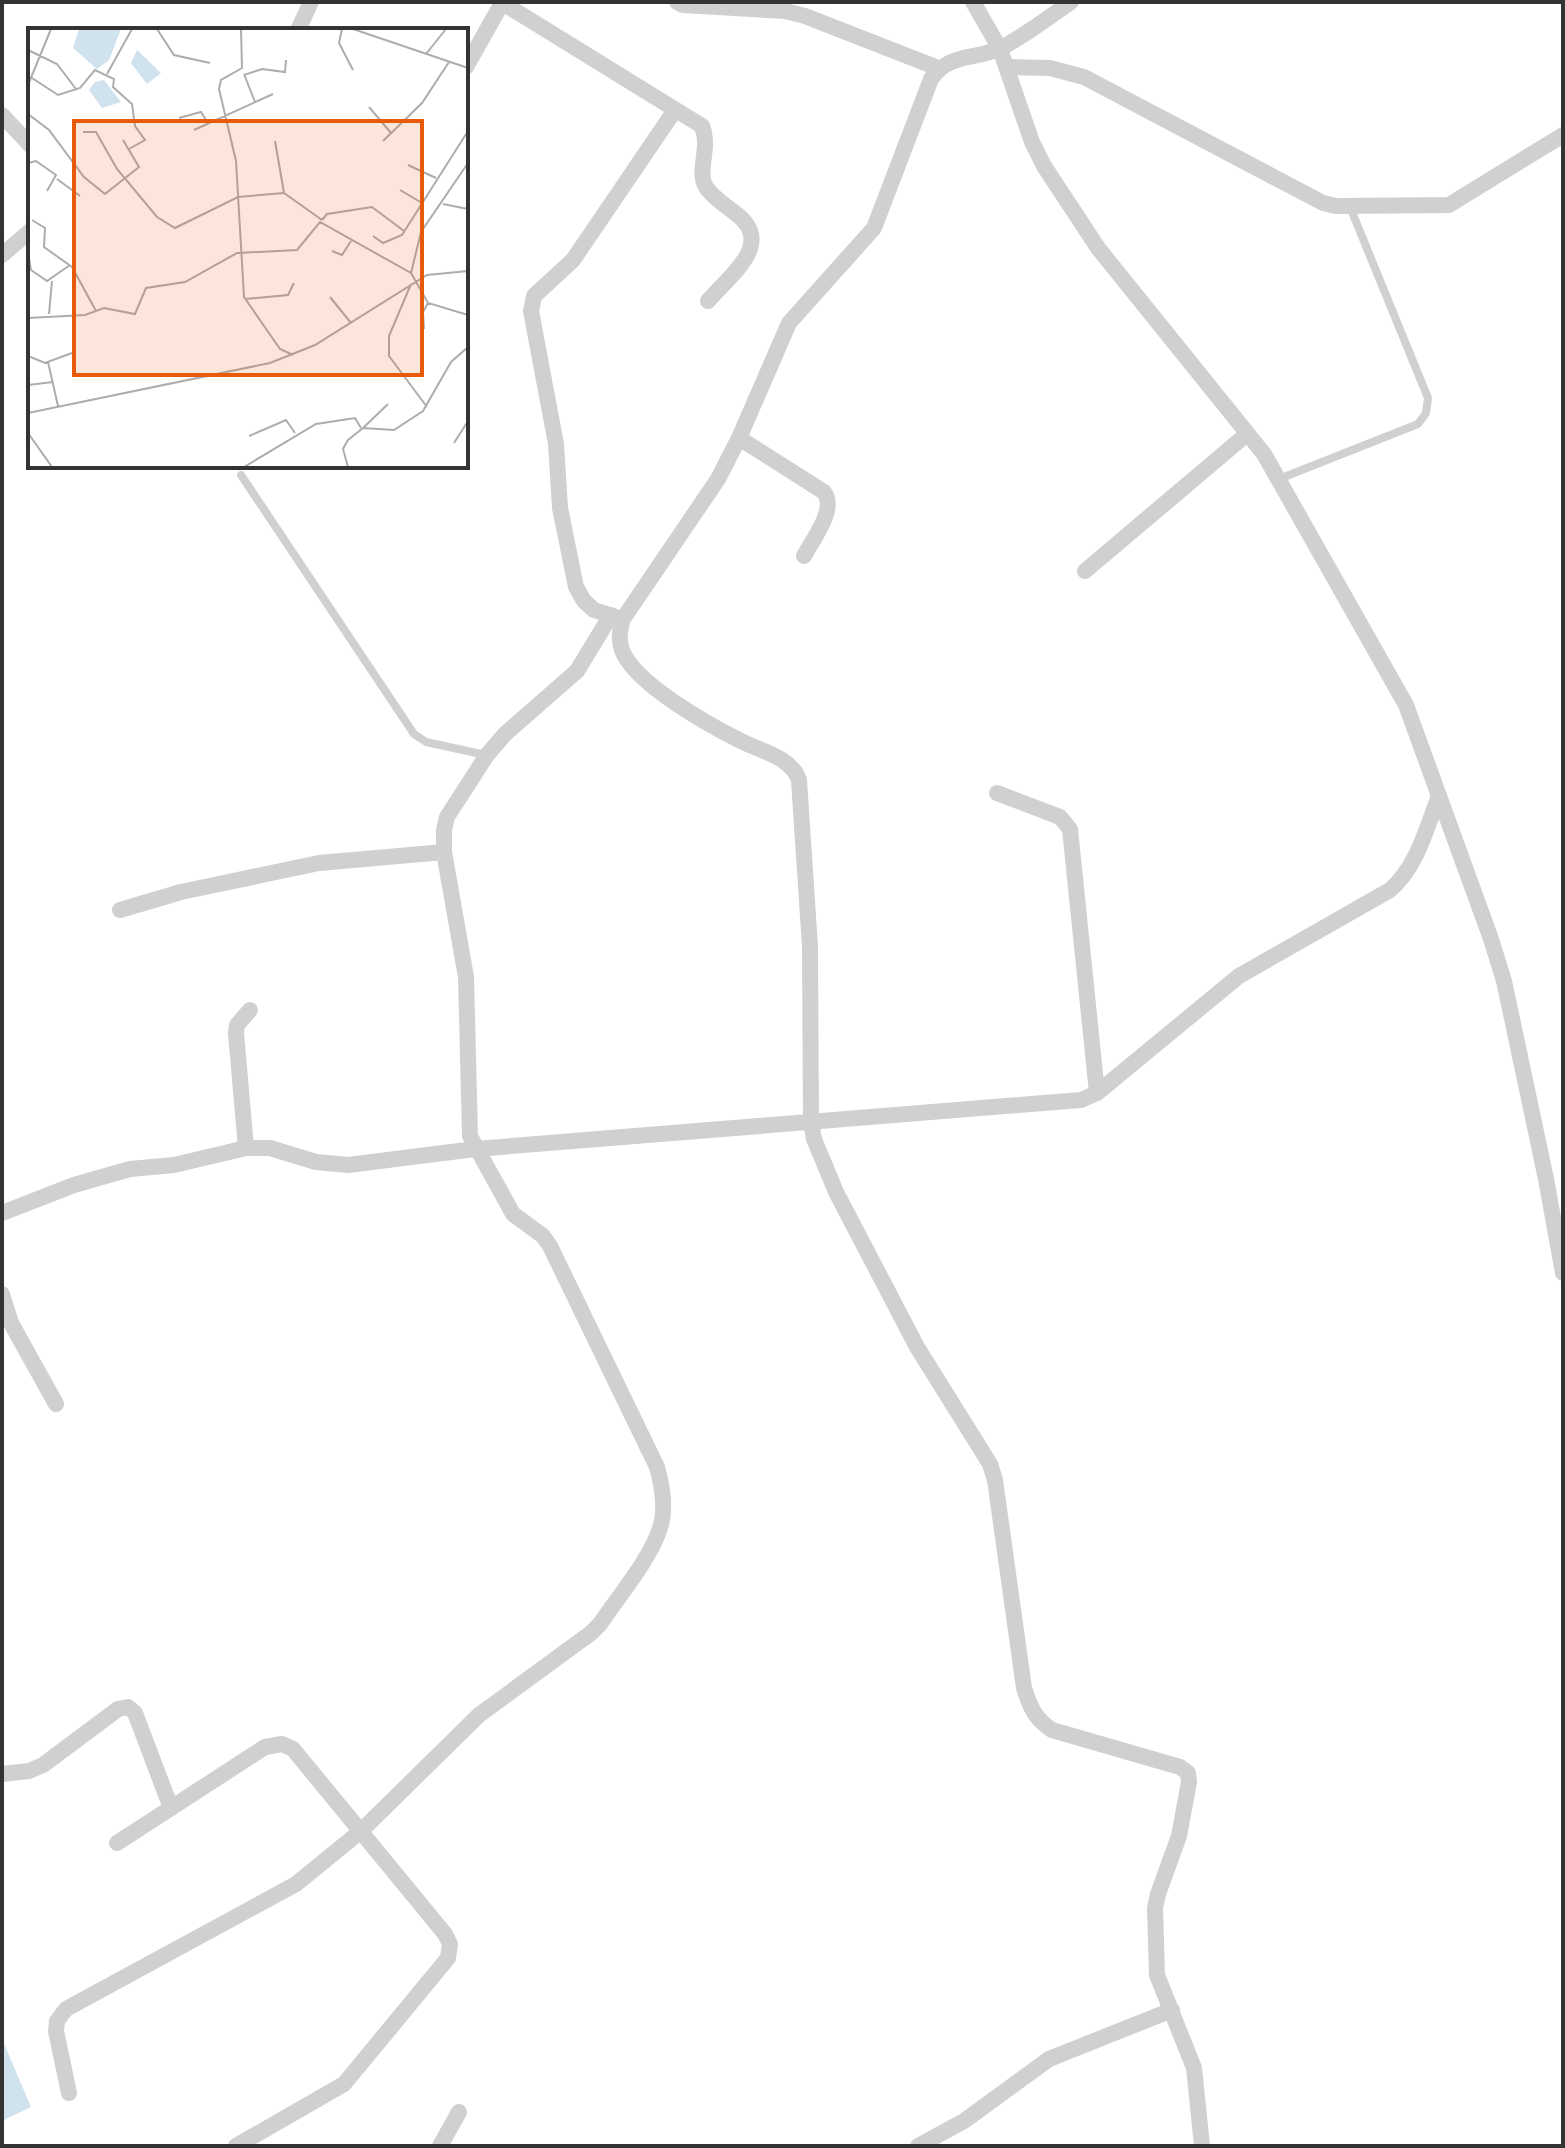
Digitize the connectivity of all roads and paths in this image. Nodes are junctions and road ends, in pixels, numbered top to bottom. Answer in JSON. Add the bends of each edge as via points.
{"nodes":[{"id":1,"x":311,"y":2,"type":"edge"},
{"id":2,"x":502,"y":2,"type":"edge"},
{"id":3,"x":677,"y":2,"type":"edge"},
{"id":4,"x":973,"y":2,"type":"edge"},
{"id":5,"x":1071,"y":2,"type":"edge"},
{"id":6,"x":299,"y":28,"type":"edge"},
{"id":7,"x":1000,"y":49,"type":"junction"},
{"id":8,"x":468,"y":63,"type":"edge"},
{"id":9,"x":1007,"y":67,"type":"junction"},
{"id":10,"x":938,"y":68,"type":"junction"},
{"id":11,"x":675,"y":110,"type":"junction"},
{"id":12,"x":2,"y":115,"type":"edge"},
{"id":13,"x":1563,"y":135,"type":"edge"},
{"id":14,"x":28,"y":143,"type":"edge"},
{"id":15,"x":1350,"y":207,"type":"junction"},
{"id":16,"x":28,"y":233,"type":"edge"},
{"id":17,"x":2,"y":255,"type":"edge"},
{"id":18,"x":708,"y":301,"type":"dead end"},
{"id":19,"x":1247,"y":434,"type":"junction"},
{"id":20,"x":739,"y":438,"type":"junction"},
{"id":21,"x":241,"y":475,"type":"dead end"},
{"id":22,"x":1278,"y":480,"type":"junction"},
{"id":23,"x":804,"y":556,"type":"dead end"},
{"id":24,"x":1085,"y":571,"type":"dead end"},
{"id":25,"x":617,"y":617,"type":"junction"},
{"id":26,"x":487,"y":755,"type":"junction"},
{"id":27,"x":997,"y":793,"type":"dead end"},
{"id":28,"x":1439,"y":796,"type":"junction"},
{"id":29,"x":444,"y":852,"type":"junction"},
{"id":30,"x":120,"y":910,"type":"dead end"},
{"id":31,"x":250,"y":1010,"type":"dead end"},
{"id":32,"x":1097,"y":1093,"type":"junction"},
{"id":33,"x":811,"y":1122,"type":"junction"},
{"id":34,"x":246,"y":1148,"type":"junction"},
{"id":35,"x":475,"y":1149,"type":"junction"},
{"id":36,"x":2,"y":1213,"type":"edge"},
{"id":37,"x":1563,"y":1273,"type":"edge"},
{"id":38,"x":2,"y":1294,"type":"edge"},
{"id":39,"x":7,"y":1324,"type":"edge"},
{"id":40,"x":56,"y":1404,"type":"dead end"},
{"id":41,"x":2,"y":1774,"type":"edge"},
{"id":42,"x":171,"y":1808,"type":"junction"},
{"id":43,"x":361,"y":1831,"type":"junction"},
{"id":44,"x":117,"y":1843,"type":"dead end"},
{"id":45,"x":1172,"y":2010,"type":"junction"},
{"id":46,"x":69,"y":2093,"type":"dead end"},
{"id":47,"x":459,"y":2112,"type":"dead end"},
{"id":48,"x":236,"y":2146,"type":"edge"},
{"id":49,"x":440,"y":2146,"type":"edge"},
{"id":50,"x":918,"y":2146,"type":"edge"},
{"id":51,"x":1202,"y":2146,"type":"edge"}],
"edges":[{"from":1,"to":6,"type":"street"},
{"from":2,"to":8,"type":"street"},
{"from":2,"to":11,"type":"street"},
{"from":3,"to":10,"type":"street","via":[[795,13]]},
{"from":4,"to":7,"type":"street"},
{"from":5,"to":7,"type":"street"},
{"from":7,"to":9,"type":"street"},
{"from":7,"to":10,"type":"street"},
{"from":9,"to":15,"type":"street","via":[[1050,68],[1084,77],[1323,203]]},
{"from":9,"to":19,"type":"street","via":[[1032,142],[1079,222]]},
{"from":10,"to":20,"type":"street","via":[[874,228],[789,323]]},
{"from":11,"to":18,"type":"street","via":[[702,126],[707,140],[702,173],[706,187],[750,226],[753,239],[751,251]]},
{"from":11,"to":25,"type":"street","via":[[573,260],[534,296],[531,311],[576,587],[594,610]]},
{"from":12,"to":14,"type":"street"},
{"from":13,"to":15,"type":"street","via":[[1449,205]]},
{"from":15,"to":22,"type":"lane","via":[[1428,398],[1426,413],[1418,424]]},
{"from":16,"to":17,"type":"street"},
{"from":19,"to":22,"type":"street"},
{"from":19,"to":24,"type":"street"},
{"from":20,"to":23,"type":"street","via":[[828,498],[828,509]]},
{"from":20,"to":25,"type":"street","via":[[718,479]]},
{"from":21,"to":26,"type":"lane","via":[[414,734],[426,742]]},
{"from":22,"to":28,"type":"street","via":[[1406,705]]},
{"from":25,"to":26,"type":"street","via":[[577,671]]},
{"from":25,"to":33,"type":"street","via":[[623,653],[657,691],[796,770],[810,947]]},
{"from":26,"to":29,"type":"street","via":[[447,817]]},
{"from":27,"to":32,"type":"street","via":[[1060,817],[1070,829]]},
{"from":28,"to":32,"type":"street","via":[[1403,879],[1239,976]]},
{"from":28,"to":37,"type":"street","via":[[1504,981]]},
{"from":29,"to":30,"type":"street","via":[[319,863]]},
{"from":29,"to":35,"type":"street","via":[[466,977],[468,1124]]},
{"from":31,"to":34,"type":"street","via":[[236,1033]]},
{"from":32,"to":33,"type":"street","via":[[1081,1100]]},
{"from":33,"to":35,"type":"street"},
{"from":33,"to":45,"type":"street","via":[[851,1220],[917,1347],[990,1464],[1029,1705],[1052,1730],[1188,1773],[1179,1836],[1155,1908],[1157,1975]]},
{"from":34,"to":35,"type":"street","via":[[348,1165]]},
{"from":34,"to":36,"type":"street","via":[[130,1169]]},
{"from":35,"to":43,"type":"street","via":[[513,1214],[550,1246],[657,1467],[662,1525],[600,1624],[479,1715]]},
{"from":38,"to":39,"type":"street"},
{"from":39,"to":40,"type":"street"},
{"from":41,"to":42,"type":"street","via":[[43,1765],[128,1707],[135,1713]]},
{"from":42,"to":43,"type":"street","via":[[265,1747],[282,1744],[293,1749]]},
{"from":42,"to":44,"type":"street"},
{"from":43,"to":46,"type":"street","via":[[281,1894],[66,2009],[56,2031]]},
{"from":43,"to":48,"type":"street","via":[[445,1934],[448,1958],[344,2084]]},
{"from":45,"to":50,"type":"street","via":[[1049,2059],[964,2121]]},
{"from":45,"to":51,"type":"street","via":[[1194,2068]]},
{"from":47,"to":49,"type":"street"}]}
